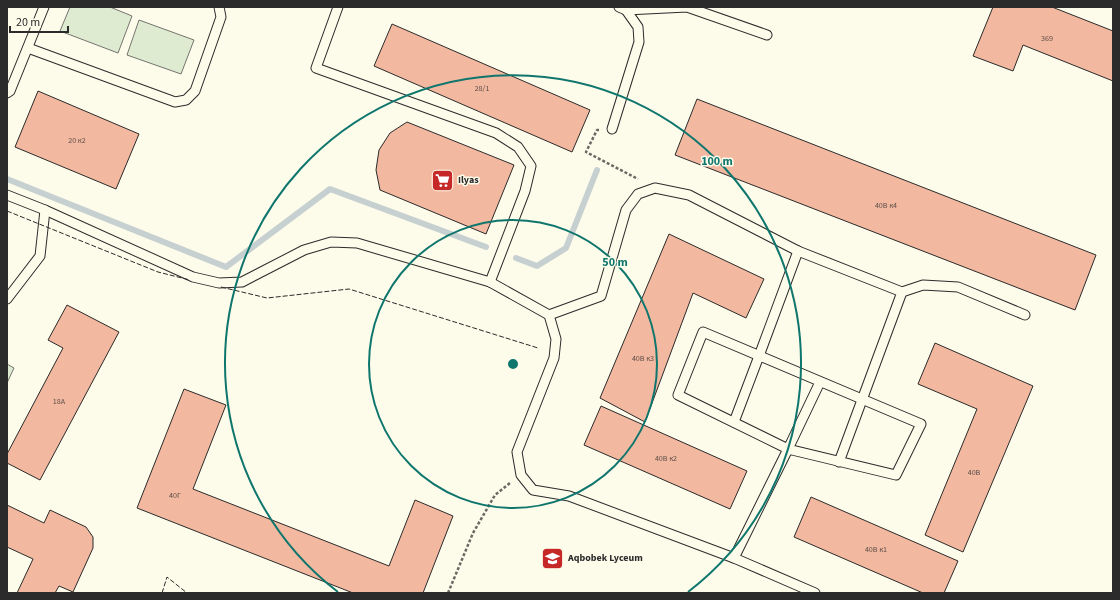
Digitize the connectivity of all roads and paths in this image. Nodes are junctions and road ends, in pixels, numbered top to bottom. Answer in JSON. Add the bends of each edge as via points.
{"nodes":[{"id":1,"x":44,"y":7,"type":"edge"},
{"id":2,"x":219,"y":7,"type":"edge"},
{"id":3,"x":338,"y":7,"type":"edge"},
{"id":4,"x":624,"y":8,"type":"edge"},
{"id":5,"x":767,"y":35,"type":"dead end"},
{"id":6,"x":28,"y":48,"type":"junction"},
{"id":7,"x":7,"y":93,"type":"edge"},
{"id":8,"x":612,"y":129,"type":"joint"},
{"id":9,"x":654,"y":188,"type":"junction"},
{"id":10,"x":7,"y":195,"type":"edge"},
{"id":11,"x":45,"y":210,"type":"junction"},
{"id":12,"x":798,"y":251,"type":"junction"},
{"id":13,"x":490,"y":282,"type":"junction"},
{"id":14,"x":902,"y":292,"type":"junction"},
{"id":15,"x":7,"y":299,"type":"edge"},
{"id":16,"x":1025,"y":314,"type":"dead end"},
{"id":17,"x":549,"y":315,"type":"junction"},
{"id":18,"x":759,"y":356,"type":"junction"},
{"id":19,"x":820,"y":382,"type":"junction"},
{"id":20,"x":862,"y":399,"type":"junction"},
{"id":21,"x":734,"y":422,"type":"junction"},
{"id":22,"x":788,"y":449,"type":"junction"},
{"id":23,"x":839,"y":462,"type":"junction"},
{"id":24,"x":521,"y":475,"type":"junction"},
{"id":25,"x":734,"y":558,"type":"junction"},
{"id":26,"x":448,"y":593,"type":"edge"},
{"id":27,"x":815,"y":593,"type":"edge"}],
"edges":[{"from":1,"to":6,"type":"lane"},
{"from":2,"to":6,"type":"lane","via":[[221,17],[195,91],[186,100],[175,102]]},
{"from":3,"to":13,"type":"lane","via":[[316,68],[496,133],[518,147],[531,166],[525,191]]},
{"from":4,"to":5,"type":"lane","via":[[687,7]]},
{"from":4,"to":8,"type":"lane","via":[[638,27],[639,42]]},
{"from":6,"to":7,"type":"lane"},
{"from":8,"to":9,"type":"path","via":[[597,130],[586,152]]},
{"from":9,"to":12,"type":"lane","via":[[689,195]]},
{"from":9,"to":17,"type":"lane","via":[[638,194],[626,210],[600,296]]},
{"from":10,"to":11,"type":"lane"},
{"from":11,"to":13,"type":"lane","via":[[193,277],[219,283],[242,282],[304,250],[331,242],[357,243]]},
{"from":11,"to":15,"type":"lane","via":[[40,256]]},
{"from":12,"to":14,"type":"lane"},
{"from":12,"to":18,"type":"lane"},
{"from":13,"to":17,"type":"lane"},
{"from":14,"to":16,"type":"lane","via":[[923,286],[958,287]]},
{"from":14,"to":20,"type":"lane"},
{"from":17,"to":24,"type":"lane","via":[[556,339],[554,358],[517,452]]},
{"from":18,"to":19,"type":"lane"},
{"from":18,"to":21,"type":"lane"},
{"from":18,"to":21,"type":"lane","via":[[703,332],[678,395]]},
{"from":19,"to":20,"type":"lane"},
{"from":19,"to":22,"type":"lane"},
{"from":20,"to":23,"type":"lane"},
{"from":20,"to":23,"type":"lane","via":[[921,424],[896,475]]},
{"from":21,"to":22,"type":"lane"},
{"from":22,"to":23,"type":"lane"},
{"from":22,"to":25,"type":"lane"},
{"from":24,"to":25,"type":"lane","via":[[533,490],[569,496]]},
{"from":24,"to":26,"type":"path","via":[[495,495],[473,533]]},
{"from":25,"to":27,"type":"lane"}]}
